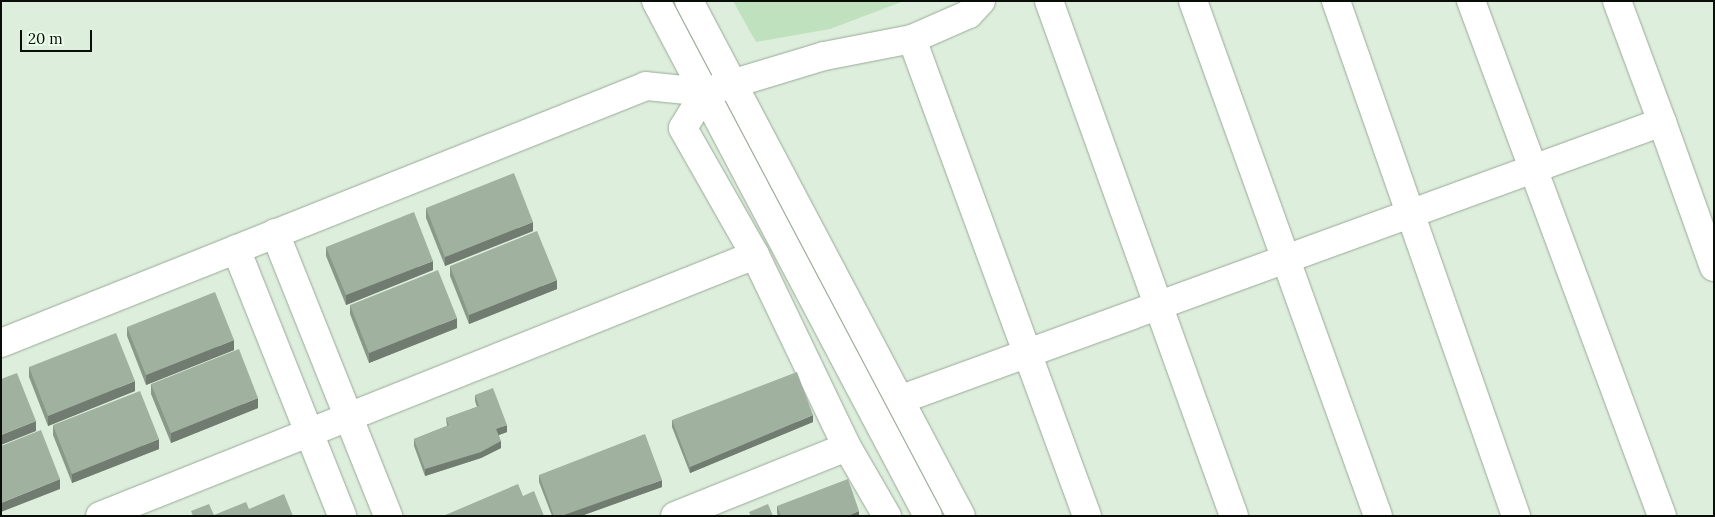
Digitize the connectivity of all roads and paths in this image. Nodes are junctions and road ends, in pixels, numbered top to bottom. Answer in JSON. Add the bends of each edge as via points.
{"nodes":[{"id":1,"x":656,"y":1,"type":"edge"},
{"id":2,"x":689,"y":1,"type":"edge"},
{"id":3,"x":981,"y":1,"type":"edge"},
{"id":4,"x":1049,"y":1,"type":"edge"},
{"id":5,"x":1193,"y":1,"type":"edge"},
{"id":6,"x":1336,"y":1,"type":"edge"},
{"id":7,"x":1471,"y":1,"type":"edge"},
{"id":8,"x":1617,"y":1,"type":"edge"},
{"id":9,"x":912,"y":39,"type":"junction"},
{"id":10,"x":733,"y":84,"type":"junction"},
{"id":11,"x":705,"y":92,"type":"junction"},
{"id":12,"x":1662,"y":122,"type":"junction"},
{"id":13,"x":1530,"y":169,"type":"junction"},
{"id":14,"x":1411,"y":211,"type":"junction"},
{"id":15,"x":276,"y":233,"type":"junction"},
{"id":16,"x":236,"y":249,"type":"junction"},
{"id":17,"x":755,"y":255,"type":"junction"},
{"id":18,"x":1285,"y":258,"type":"junction"},
{"id":19,"x":1714,"y":268,"type":"edge"},
{"id":20,"x":1159,"y":304,"type":"junction"},
{"id":21,"x":1,"y":343,"type":"edge"},
{"id":22,"x":1026,"y":353,"type":"junction"},
{"id":23,"x":902,"y":398,"type":"junction"},
{"id":24,"x":348,"y":417,"type":"junction"},
{"id":25,"x":310,"y":432,"type":"junction"},
{"id":26,"x":847,"y":447,"type":"junction"},
{"id":27,"x":100,"y":516,"type":"edge"},
{"id":28,"x":342,"y":516,"type":"edge"},
{"id":29,"x":388,"y":516,"type":"edge"},
{"id":30,"x":675,"y":516,"type":"edge"},
{"id":31,"x":887,"y":516,"type":"edge"},
{"id":32,"x":928,"y":516,"type":"edge"},
{"id":33,"x":961,"y":516,"type":"edge"},
{"id":34,"x":1087,"y":516,"type":"edge"},
{"id":35,"x":1234,"y":516,"type":"edge"},
{"id":36,"x":1378,"y":516,"type":"edge"},
{"id":37,"x":1516,"y":516,"type":"edge"},
{"id":38,"x":1662,"y":516,"type":"edge"}],
"edges":[{"from":1,"to":11,"type":"street"},
{"from":2,"to":10,"type":"street"},
{"from":3,"to":9,"type":"street","via":[[969,14]]},
{"from":4,"to":20,"type":"street"},
{"from":5,"to":18,"type":"street"},
{"from":6,"to":14,"type":"street"},
{"from":7,"to":13,"type":"street"},
{"from":8,"to":12,"type":"street"},
{"from":9,"to":10,"type":"street","via":[[824,56]]},
{"from":9,"to":22,"type":"street"},
{"from":10,"to":11,"type":"street"},
{"from":10,"to":23,"type":"street"},
{"from":11,"to":15,"type":"street","via":[[646,86]]},
{"from":11,"to":17,"type":"street","via":[[683,128]]},
{"from":11,"to":32,"type":"street"},
{"from":12,"to":13,"type":"street"},
{"from":12,"to":19,"type":"street"},
{"from":13,"to":14,"type":"street"},
{"from":13,"to":38,"type":"street"},
{"from":14,"to":18,"type":"street"},
{"from":14,"to":37,"type":"street"},
{"from":15,"to":16,"type":"street"},
{"from":15,"to":24,"type":"street"},
{"from":16,"to":21,"type":"street"},
{"from":16,"to":25,"type":"street"},
{"from":17,"to":24,"type":"street"},
{"from":17,"to":26,"type":"street"},
{"from":18,"to":20,"type":"street"},
{"from":18,"to":36,"type":"street"},
{"from":20,"to":22,"type":"street"},
{"from":20,"to":35,"type":"street"},
{"from":22,"to":23,"type":"street"},
{"from":22,"to":34,"type":"street"},
{"from":23,"to":33,"type":"street"},
{"from":24,"to":25,"type":"street"},
{"from":24,"to":29,"type":"street"},
{"from":25,"to":27,"type":"street"},
{"from":25,"to":28,"type":"street"},
{"from":26,"to":30,"type":"street"},
{"from":26,"to":31,"type":"street"}]}
